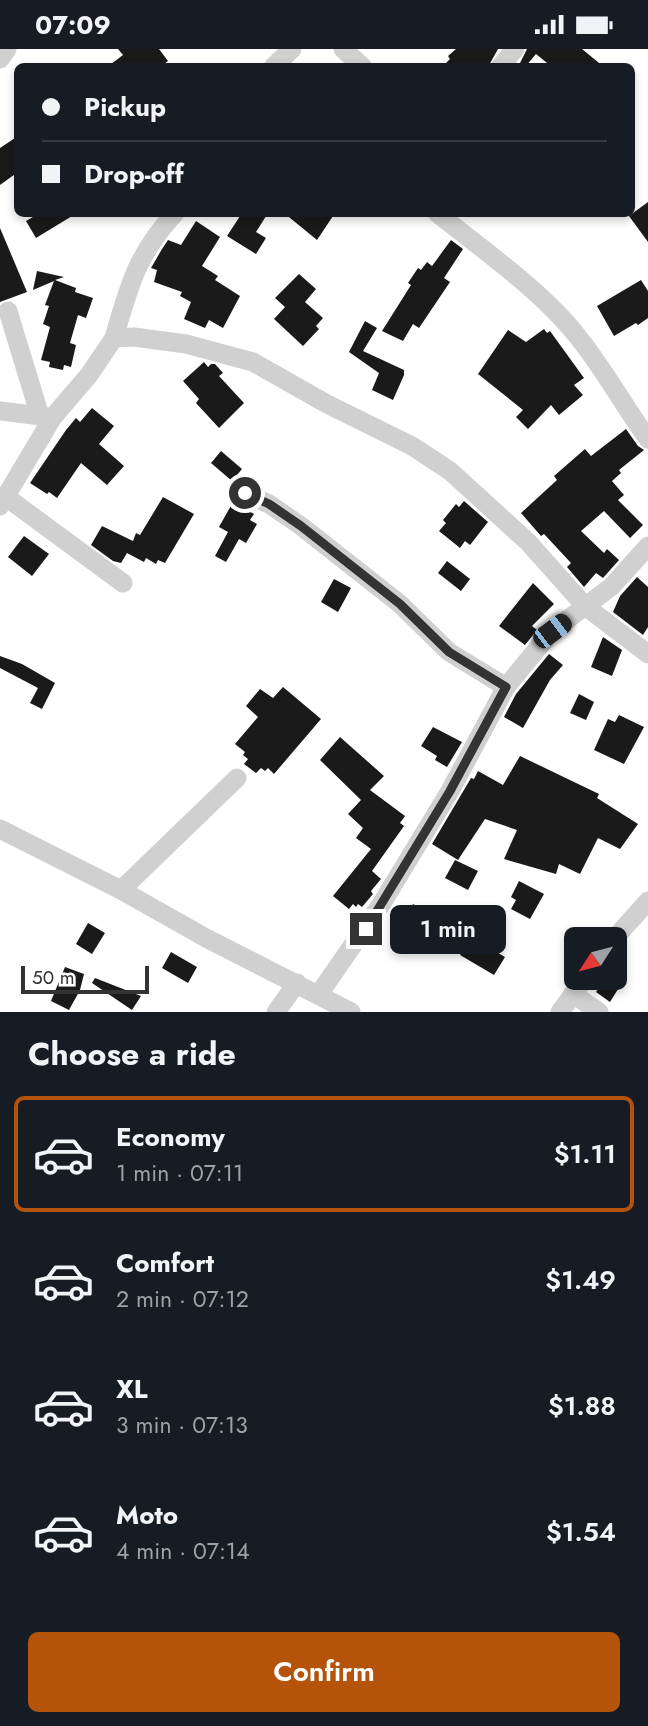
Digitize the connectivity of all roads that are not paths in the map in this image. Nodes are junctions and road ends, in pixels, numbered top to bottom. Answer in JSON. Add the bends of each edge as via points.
{"nodes":[{"id":1,"x":7,"y":49,"type":"edge"},
{"id":2,"x":292,"y":49,"type":"edge"},
{"id":3,"x":344,"y":49,"type":"edge"},
{"id":4,"x":515,"y":49,"type":"edge"},
{"id":5,"x":0,"y":59,"type":"edge"},
{"id":6,"x":277,"y":63,"type":"edge"},
{"id":7,"x":359,"y":63,"type":"edge"},
{"id":8,"x":503,"y":63,"type":"edge"},
{"id":9,"x":171,"y":217,"type":"edge"},
{"id":10,"x":442,"y":217,"type":"edge"},
{"id":11,"x":8,"y":310,"type":"dead end"},
{"id":12,"x":114,"y":338,"type":"junction"},
{"id":13,"x":0,"y":411,"type":"edge"},
{"id":14,"x":47,"y":417,"type":"junction"},
{"id":15,"x":648,"y":439,"type":"edge"},
{"id":16,"x":245,"y":493,"type":"dead end"},
{"id":17,"x":3,"y":501,"type":"edge"},
{"id":18,"x":648,"y":546,"type":"edge"},
{"id":19,"x":123,"y":583,"type":"dead end"},
{"id":20,"x":585,"y":606,"type":"junction"},
{"id":21,"x":648,"y":654,"type":"edge"},
{"id":22,"x":506,"y":687,"type":"junction"},
{"id":23,"x":237,"y":778,"type":"dead end"},
{"id":24,"x":0,"y":829,"type":"edge"},
{"id":25,"x":121,"y":890,"type":"junction"},
{"id":26,"x":648,"y":901,"type":"edge"},
{"id":27,"x":625,"y":927,"type":"edge"},
{"id":28,"x":297,"y":983,"type":"junction"},
{"id":29,"x":575,"y":991,"type":"edge"},
{"id":30,"x":583,"y":991,"type":"edge"},
{"id":31,"x":319,"y":994,"type":"junction"},
{"id":32,"x":276,"y":1012,"type":"edge"},
{"id":33,"x":351,"y":1012,"type":"edge"},
{"id":34,"x":560,"y":1012,"type":"edge"},
{"id":35,"x":599,"y":1012,"type":"edge"}],
"edges":[{"from":1,"to":5,"type":"street"},
{"from":2,"to":6,"type":"street"},
{"from":3,"to":7,"type":"street"},
{"from":4,"to":8,"type":"street"},
{"from":9,"to":12,"type":"street","via":[[138,265]]},
{"from":10,"to":15,"type":"street","via":[[498,261],[577,335]]},
{"from":11,"to":14,"type":"street"},
{"from":12,"to":14,"type":"street","via":[[89,375]]},
{"from":12,"to":20,"type":"street","via":[[186,344],[253,362],[412,446],[450,471],[528,542]]},
{"from":13,"to":14,"type":"street"},
{"from":14,"to":17,"type":"street"},
{"from":16,"to":22,"type":"street","via":[[301,526],[400,604],[449,652]]},
{"from":17,"to":19,"type":"street"},
{"from":18,"to":20,"type":"street","via":[[611,587]]},
{"from":20,"to":21,"type":"street"},
{"from":20,"to":22,"type":"street","via":[[552,631]]},
{"from":22,"to":31,"type":"street","via":[[382,903]]},
{"from":23,"to":25,"type":"street"},
{"from":24,"to":25,"type":"street"},
{"from":25,"to":28,"type":"street"},
{"from":26,"to":27,"type":"street"},
{"from":28,"to":31,"type":"street"},
{"from":28,"to":32,"type":"street"},
{"from":29,"to":34,"type":"street"},
{"from":30,"to":35,"type":"street"},
{"from":31,"to":33,"type":"street"}]}
